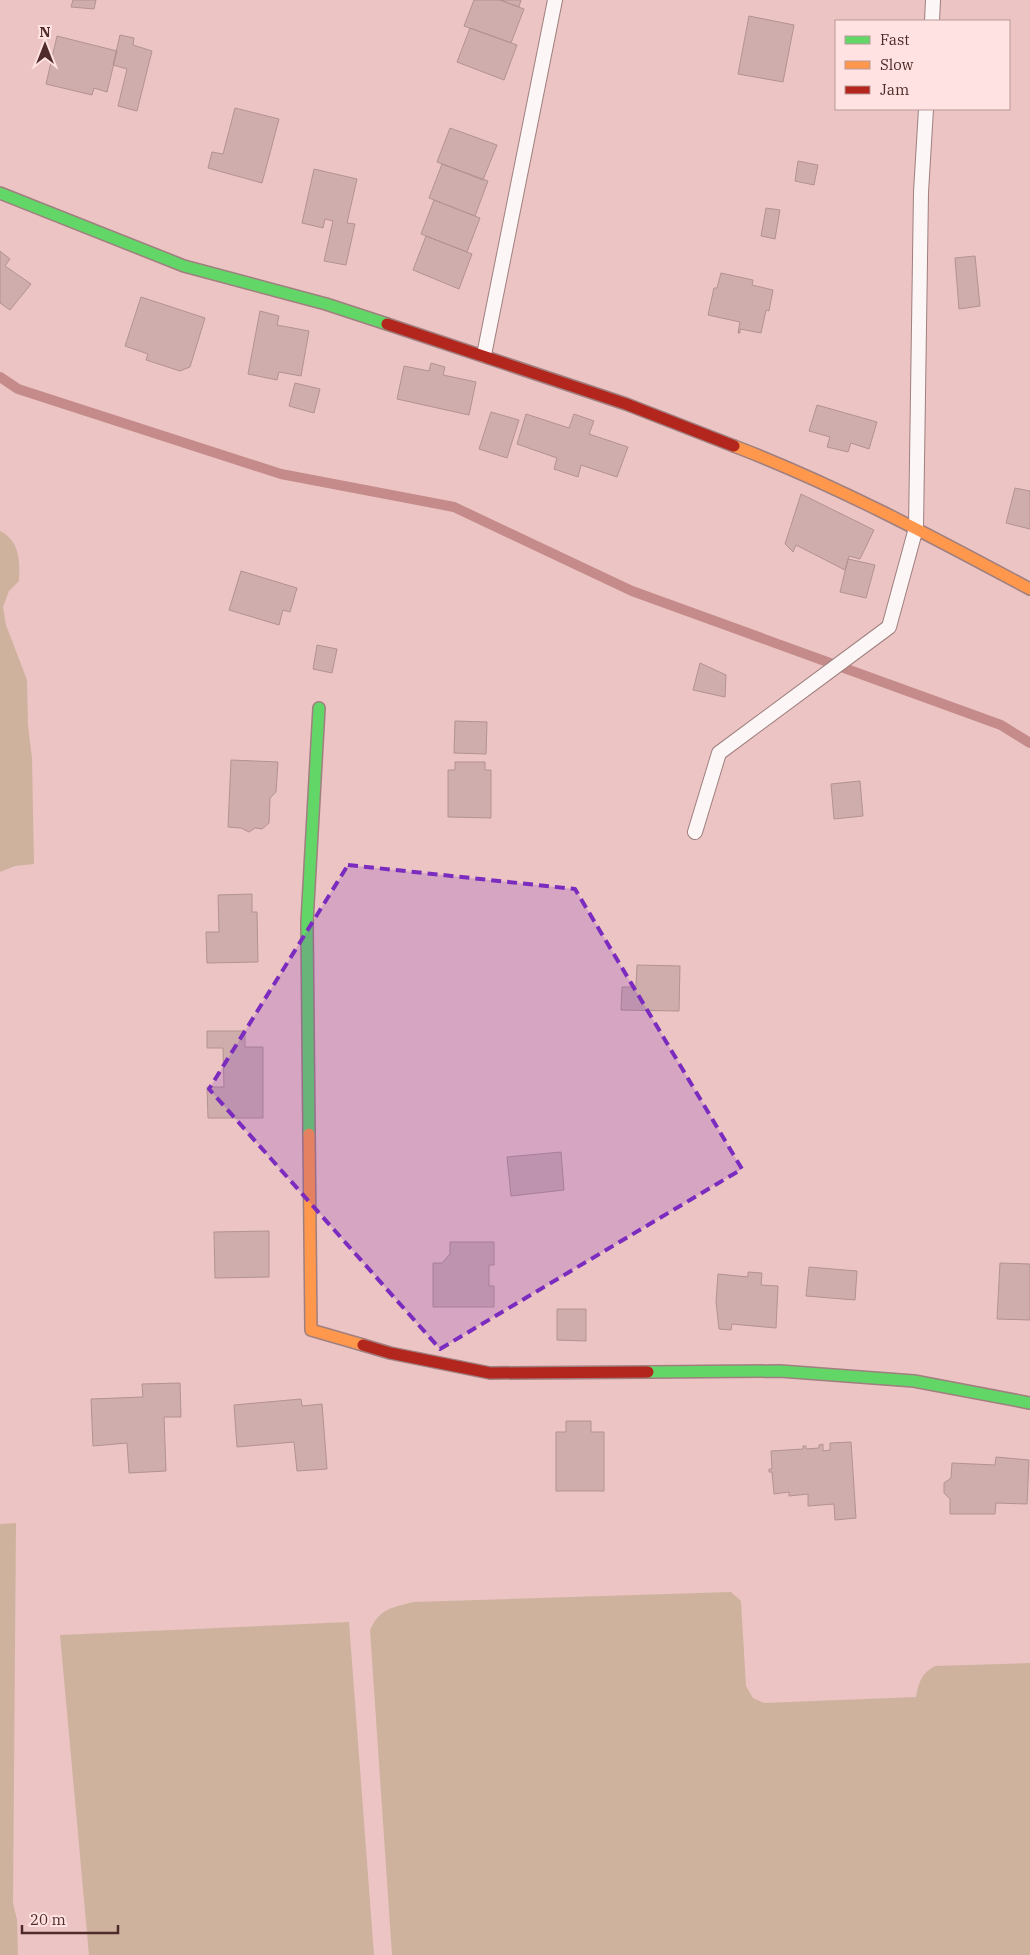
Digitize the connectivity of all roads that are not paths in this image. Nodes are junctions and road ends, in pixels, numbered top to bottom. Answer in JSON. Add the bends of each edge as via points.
{"nodes":[{"id":1,"x":555,"y":0,"type":"edge"},
{"id":2,"x":933,"y":0,"type":"edge"},
{"id":3,"x":932,"y":20,"type":"edge"},
{"id":4,"x":926,"y":110,"type":"edge"},
{"id":5,"x":0,"y":193,"type":"edge"},
{"id":6,"x":484,"y":355,"type":"junction"},
{"id":7,"x":916,"y":528,"type":"junction"},
{"id":8,"x":1030,"y":589,"type":"edge"},
{"id":9,"x":319,"y":708,"type":"dead end"},
{"id":10,"x":696,"y":832,"type":"dead end"},
{"id":11,"x":1030,"y":1403,"type":"edge"}],
"edges":[{"from":1,"to":6,"type":"lane"},
{"from":2,"to":3,"type":"lane"},
{"from":4,"to":7,"type":"lane","via":[[921,192]]},
{"from":5,"to":6,"type":"street","via":[[184,266],[326,304]]},
{"from":6,"to":7,"type":"street","via":[[626,404],[781,464]]},
{"from":7,"to":8,"type":"street"},
{"from":7,"to":10,"type":"lane","via":[[889,628],[719,753]]},
{"from":9,"to":11,"type":"street","via":[[307,922],[311,1330],[390,1353],[490,1373],[780,1371],[914,1381]]}]}
